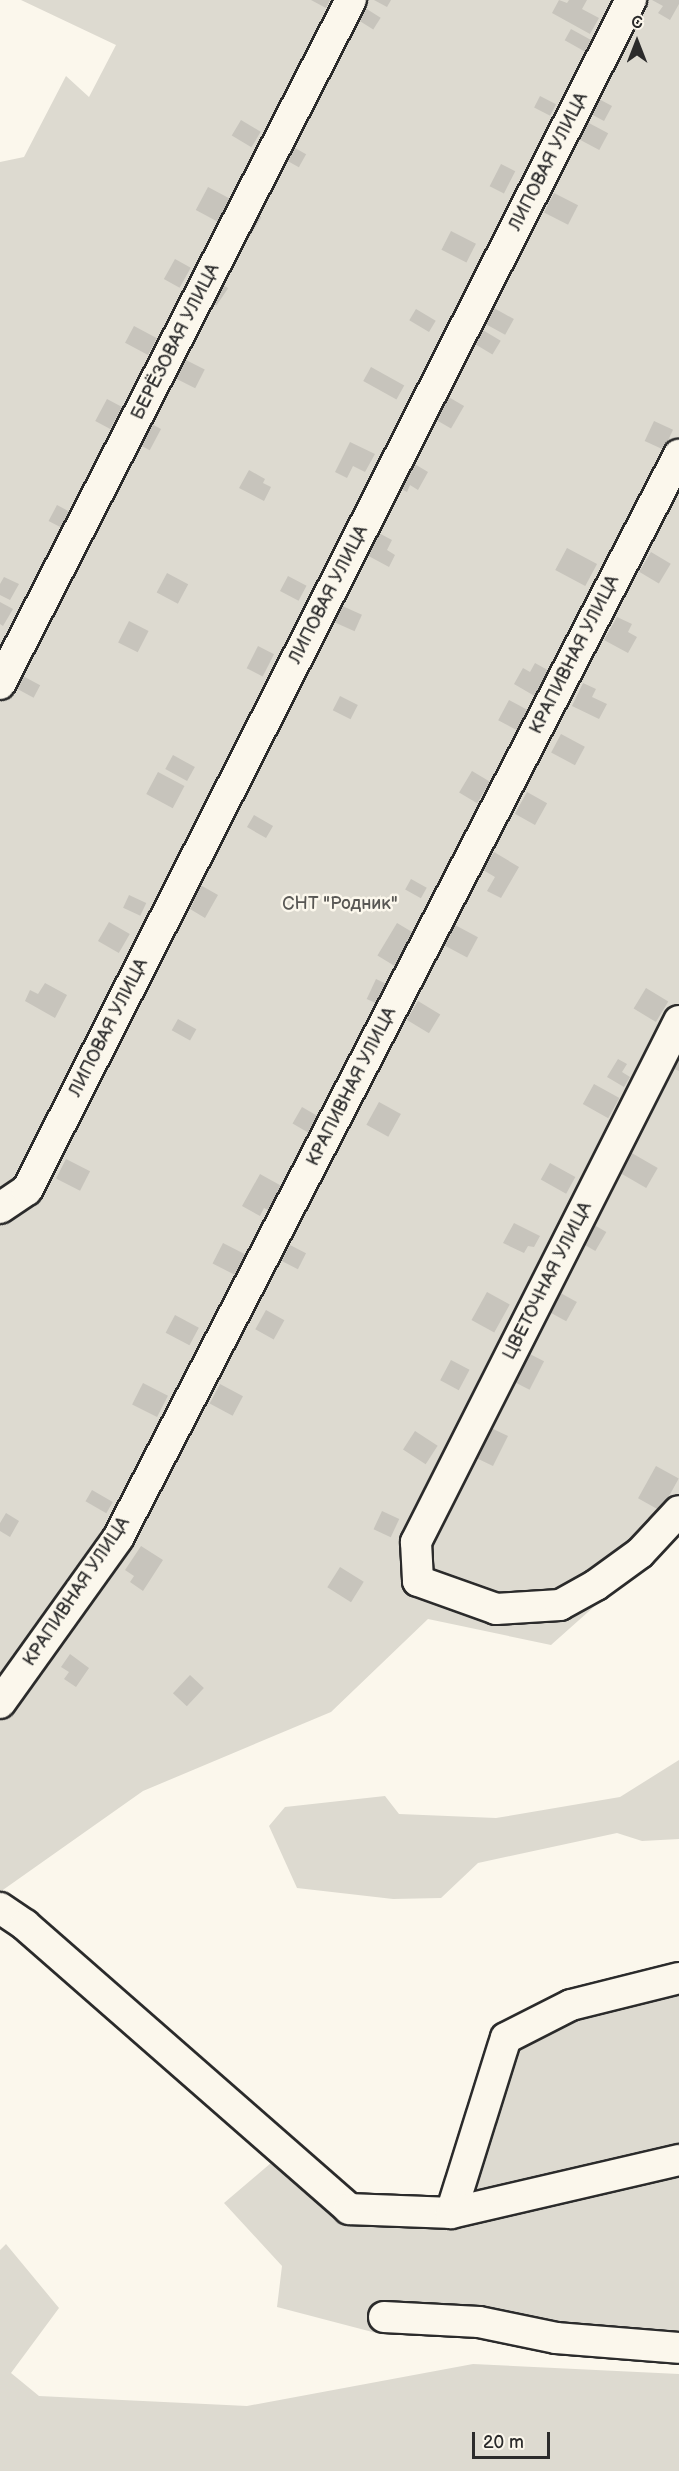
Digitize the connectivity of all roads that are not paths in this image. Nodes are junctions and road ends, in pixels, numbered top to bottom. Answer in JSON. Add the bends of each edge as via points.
{"nodes":[{"id":1,"x":351,"y":0,"type":"edge"},
{"id":2,"x":631,"y":0,"type":"edge"},
{"id":3,"x":679,"y":455,"type":"edge"},
{"id":4,"x":0,"y":684,"type":"edge"},
{"id":5,"x":679,"y":1022,"type":"edge"},
{"id":6,"x":0,"y":1208,"type":"edge"},
{"id":7,"x":679,"y":1511,"type":"edge"},
{"id":8,"x":0,"y":1703,"type":"edge"},
{"id":9,"x":0,"y":1908,"type":"edge"},
{"id":10,"x":679,"y":1978,"type":"edge"},
{"id":11,"x":679,"y":2160,"type":"edge"},
{"id":12,"x":451,"y":2213,"type":"junction"},
{"id":13,"x":384,"y":2317,"type":"dead end"},
{"id":14,"x":679,"y":2348,"type":"edge"}],
"edges":[{"from":1,"to":4,"type":"street","name":"БЕРЁЗОВАЯ УЛИЦА"},
{"from":2,"to":6,"type":"street","name":"ЛИПОВАЯ УЛИЦА","via":[[27,1190]]},
{"from":3,"to":8,"type":"street","name":"КРАПИВНАЯ УЛИЦА","via":[[118,1538]]},
{"from":5,"to":7,"type":"street","name":"ЦВЕТОЧНАЯ УЛИЦА","via":[[416,1542],[418,1581],[496,1609],[560,1605],[597,1586],[640,1553]]},
{"from":9,"to":12,"type":"street","via":[[25,1925],[349,2209]]},
{"from":10,"to":12,"type":"street","via":[[571,2005],[507,2038]]},
{"from":11,"to":12,"type":"street"},
{"from":13,"to":14,"type":"street","via":[[479,2322],[556,2338]]}]}
